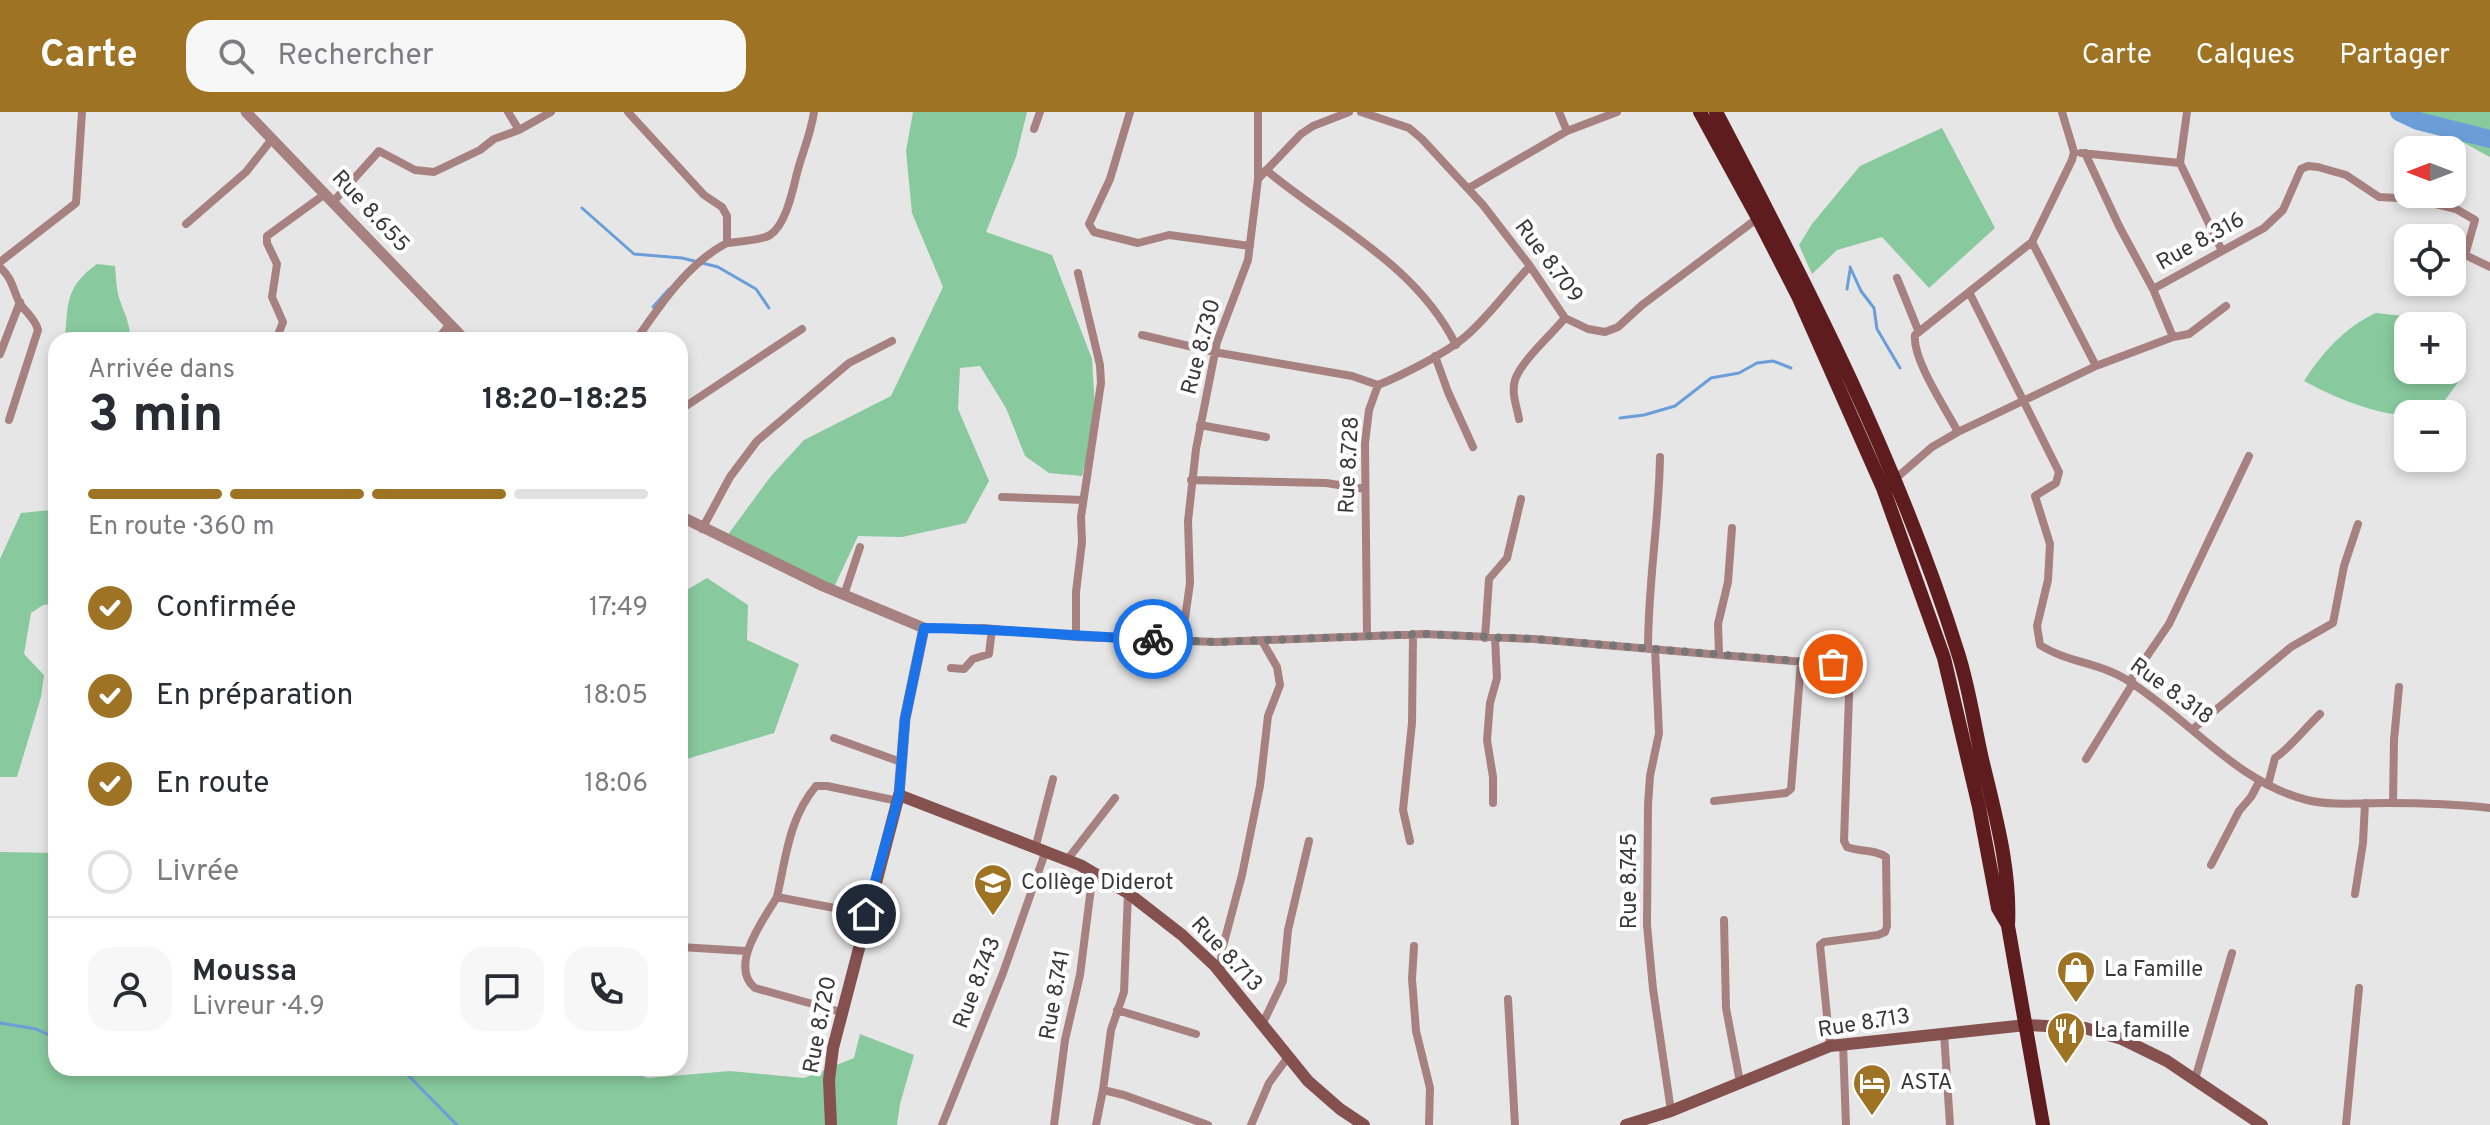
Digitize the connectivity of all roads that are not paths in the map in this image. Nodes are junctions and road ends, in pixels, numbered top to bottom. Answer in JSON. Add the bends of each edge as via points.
{"nodes":[{"id":1,"x":82,"y":112,"type":"edge"},
{"id":2,"x":246,"y":112,"type":"edge"},
{"id":3,"x":508,"y":112,"type":"edge"},
{"id":4,"x":551,"y":112,"type":"edge"},
{"id":5,"x":628,"y":112,"type":"edge"},
{"id":6,"x":814,"y":112,"type":"edge"},
{"id":7,"x":1040,"y":112,"type":"edge"},
{"id":8,"x":1130,"y":112,"type":"edge"},
{"id":9,"x":1258,"y":112,"type":"edge"},
{"id":10,"x":1349,"y":112,"type":"edge"},
{"id":11,"x":1361,"y":112,"type":"edge"},
{"id":12,"x":1559,"y":112,"type":"edge"},
{"id":13,"x":1617,"y":112,"type":"edge"},
{"id":14,"x":1700,"y":112,"type":"edge"},
{"id":15,"x":1716,"y":112,"type":"edge"},
{"id":16,"x":2062,"y":112,"type":"edge"},
{"id":17,"x":2187,"y":112,"type":"edge"},
{"id":18,"x":1034,"y":129,"type":"dead end"},
{"id":19,"x":519,"y":130,"type":"junction"},
{"id":20,"x":1567,"y":131,"type":"junction"},
{"id":21,"x":272,"y":139,"type":"junction"},
{"id":22,"x":2074,"y":152,"type":"junction"},
{"id":23,"x":2085,"y":153,"type":"junction"},
{"id":24,"x":2180,"y":163,"type":"junction"},
{"id":25,"x":1266,"y":170,"type":"junction"},
{"id":26,"x":1258,"y":179,"type":"junction"},
{"id":27,"x":1469,"y":188,"type":"junction"},
{"id":28,"x":329,"y":198,"type":"junction"},
{"id":29,"x":1758,"y":218,"type":"junction"},
{"id":30,"x":186,"y":224,"type":"dead end"},
{"id":31,"x":2032,"y":242,"type":"junction"},
{"id":32,"x":727,"y":243,"type":"junction"},
{"id":33,"x":1250,"y":246,"type":"junction"},
{"id":34,"x":2222,"y":251,"type":"junction"},
{"id":35,"x":0,"y":264,"type":"edge"},
{"id":36,"x":1530,"y":266,"type":"junction"},
{"id":37,"x":2490,"y":267,"type":"edge"},
{"id":38,"x":1078,"y":273,"type":"dead end"},
{"id":39,"x":1897,"y":278,"type":"dead end"},
{"id":40,"x":2153,"y":289,"type":"junction"},
{"id":41,"x":1970,"y":294,"type":"junction"},
{"id":42,"x":20,"y":302,"type":"junction"},
{"id":43,"x":2226,"y":306,"type":"dead end"},
{"id":44,"x":1565,"y":318,"type":"junction"},
{"id":45,"x":450,"y":324,"type":"junction"},
{"id":46,"x":802,"y":329,"type":"dead end"},
{"id":47,"x":1918,"y":330,"type":"junction"},
{"id":48,"x":279,"y":332,"type":"edge"},
{"id":49,"x":444,"y":332,"type":"edge"},
{"id":50,"x":458,"y":332,"type":"edge"},
{"id":51,"x":642,"y":332,"type":"edge"},
{"id":52,"x":1142,"y":335,"type":"dead end"},
{"id":53,"x":2173,"y":337,"type":"junction"},
{"id":54,"x":892,"y":341,"type":"dead end"},
{"id":55,"x":1456,"y":345,"type":"junction"},
{"id":56,"x":1214,"y":352,"type":"junction"},
{"id":57,"x":0,"y":354,"type":"edge"},
{"id":58,"x":1435,"y":356,"type":"junction"},
{"id":59,"x":2096,"y":366,"type":"junction"},
{"id":60,"x":1378,"y":385,"type":"junction"},
{"id":61,"x":2023,"y":401,"type":"junction"},
{"id":62,"x":688,"y":405,"type":"edge"},
{"id":63,"x":1519,"y":419,"type":"dead end"},
{"id":64,"x":9,"y":420,"type":"dead end"},
{"id":65,"x":1200,"y":425,"type":"junction"},
{"id":66,"x":1958,"y":432,"type":"junction"},
{"id":67,"x":1266,"y":437,"type":"dead end"},
{"id":68,"x":1473,"y":447,"type":"dead end"},
{"id":69,"x":2249,"y":456,"type":"dead end"},
{"id":70,"x":1660,"y":457,"type":"dead end"},
{"id":71,"x":1191,"y":480,"type":"junction"},
{"id":72,"x":1894,"y":480,"type":"junction"},
{"id":73,"x":1365,"y":489,"type":"junction"},
{"id":74,"x":1002,"y":497,"type":"dead end"},
{"id":75,"x":1521,"y":499,"type":"dead end"},
{"id":76,"x":1083,"y":500,"type":"junction"},
{"id":77,"x":688,"y":521,"type":"edge"},
{"id":78,"x":2358,"y":524,"type":"dead end"},
{"id":79,"x":1732,"y":528,"type":"dead end"},
{"id":80,"x":702,"y":529,"type":"junction"},
{"id":81,"x":860,"y":547,"type":"dead end"},
{"id":82,"x":844,"y":595,"type":"junction"},
{"id":83,"x":924,"y":628,"type":"junction"},
{"id":84,"x":992,"y":629,"type":"junction"},
{"id":85,"x":1413,"y":634,"type":"junction"},
{"id":86,"x":1367,"y":636,"type":"junction"},
{"id":87,"x":1076,"y":637,"type":"junction"},
{"id":88,"x":1485,"y":638,"type":"junction"},
{"id":89,"x":1495,"y":638,"type":"junction"},
{"id":90,"x":1182,"y":640,"type":"junction"},
{"id":91,"x":1262,"y":641,"type":"junction"},
{"id":92,"x":1651,"y":649,"type":"junction"},
{"id":93,"x":1719,"y":654,"type":"junction"},
{"id":94,"x":1801,"y":661,"type":"junction"},
{"id":95,"x":951,"y":668,"type":"dead end"},
{"id":96,"x":2131,"y":682,"type":"junction"},
{"id":97,"x":2399,"y":687,"type":"dead end"},
{"id":98,"x":2320,"y":714,"type":"dead end"},
{"id":99,"x":2193,"y":729,"type":"junction"},
{"id":100,"x":834,"y":738,"type":"dead end"},
{"id":101,"x":2086,"y":759,"type":"dead end"},
{"id":102,"x":901,"y":762,"type":"junction"},
{"id":103,"x":1053,"y":779,"type":"dead end"},
{"id":104,"x":2264,"y":783,"type":"junction"},
{"id":105,"x":898,"y":798,"type":"junction"},
{"id":106,"x":1115,"y":798,"type":"dead end"},
{"id":107,"x":1714,"y":801,"type":"dead end"},
{"id":108,"x":1493,"y":803,"type":"dead end"},
{"id":109,"x":2365,"y":803,"type":"junction"},
{"id":110,"x":2393,"y":803,"type":"junction"},
{"id":111,"x":2490,"y":808,"type":"edge"},
{"id":112,"x":1309,"y":841,"type":"dead end"},
{"id":113,"x":1410,"y":841,"type":"dead end"},
{"id":114,"x":1040,"y":851,"type":"junction"},
{"id":115,"x":1067,"y":860,"type":"junction"},
{"id":116,"x":2211,"y":865,"type":"dead end"},
{"id":117,"x":1093,"y":872,"type":"junction"},
{"id":118,"x":1128,"y":893,"type":"junction"},
{"id":119,"x":2355,"y":894,"type":"dead end"},
{"id":120,"x":777,"y":897,"type":"junction"},
{"id":121,"x":866,"y":914,"type":"junction"},
{"id":122,"x":1724,"y":920,"type":"dead end"},
{"id":123,"x":2008,"y":926,"type":"junction"},
{"id":124,"x":1414,"y":946,"type":"dead end"},
{"id":125,"x":688,"y":947,"type":"edge"},
{"id":126,"x":746,"y":951,"type":"junction"},
{"id":127,"x":2232,"y":953,"type":"dead end"},
{"id":128,"x":1220,"y":972,"type":"junction"},
{"id":129,"x":2359,"y":988,"type":"dead end"},
{"id":130,"x":1508,"y":999,"type":"dead end"},
{"id":131,"x":1117,"y":1010,"type":"junction"},
{"id":132,"x":841,"y":1012,"type":"junction"},
{"id":133,"x":1262,"y":1025,"type":"junction"},
{"id":134,"x":2026,"y":1025,"type":"junction"},
{"id":135,"x":1944,"y":1033,"type":"junction"},
{"id":136,"x":1196,"y":1034,"type":"dead end"},
{"id":137,"x":1836,"y":1045,"type":"junction"},
{"id":138,"x":1288,"y":1057,"type":"junction"},
{"id":139,"x":2195,"y":1079,"type":"junction"},
{"id":140,"x":1740,"y":1082,"type":"junction"},
{"id":141,"x":1103,"y":1090,"type":"junction"},
{"id":142,"x":1671,"y":1111,"type":"junction"},
{"id":143,"x":2258,"y":1123,"type":"edge"},
{"id":144,"x":1203,"y":1124,"type":"edge"},
{"id":145,"x":831,"y":1125,"type":"edge"},
{"id":146,"x":942,"y":1125,"type":"edge"},
{"id":147,"x":1054,"y":1125,"type":"edge"},
{"id":148,"x":1096,"y":1125,"type":"edge"},
{"id":149,"x":1251,"y":1125,"type":"edge"},
{"id":150,"x":1364,"y":1125,"type":"edge"},
{"id":151,"x":1429,"y":1125,"type":"edge"},
{"id":152,"x":1515,"y":1125,"type":"edge"},
{"id":153,"x":1626,"y":1125,"type":"edge"},
{"id":154,"x":1846,"y":1125,"type":"edge"},
{"id":155,"x":1950,"y":1125,"type":"edge"},
{"id":156,"x":2043,"y":1125,"type":"edge"},
{"id":157,"x":2346,"y":1125,"type":"edge"}],
"edges":[{"from":1,"to":35,"type":"street","via":[[76,203]]},
{"from":2,"to":21,"type":"street","name":"Rue 8.655"},
{"from":3,"to":19,"type":"street"},
{"from":4,"to":19,"type":"street"},
{"from":5,"to":32,"type":"street","via":[[704,195],[722,207]]},
{"from":6,"to":32,"type":"street","via":[[795,187],[774,231]]},
{"from":7,"to":18,"type":"street"},
{"from":8,"to":33,"type":"street","via":[[1110,179],[1089,224],[1094,232],[1138,243],[1169,235]]},
{"from":9,"to":26,"type":"street","name":"Rue 8.730"},
{"from":10,"to":25,"type":"street","via":[[1301,134]]},
{"from":11,"to":27,"type":"street","name":"Rue 8.709","via":[[1409,128]]},
{"from":12,"to":20,"type":"street"},
{"from":13,"to":20,"type":"street"},
{"from":14,"to":29,"type":"highway"},
{"from":15,"to":72,"type":"highway","via":[[1838,352]]},
{"from":16,"to":22,"type":"street"},
{"from":17,"to":24,"type":"street"},
{"from":19,"to":28,"type":"street","via":[[434,172],[415,170],[379,151]]},
{"from":20,"to":27,"type":"street"},
{"from":21,"to":28,"type":"street","name":"Rue 8.655"},
{"from":21,"to":30,"type":"street","via":[[246,172]]},
{"from":22,"to":23,"type":"street"},
{"from":22,"to":31,"type":"street"},
{"from":23,"to":24,"type":"street"},
{"from":23,"to":40,"type":"street"},
{"from":24,"to":34,"type":"street"},
{"from":25,"to":26,"type":"street"},
{"from":25,"to":55,"type":"street","via":[[1401,272],[1446,325]]},
{"from":26,"to":33,"type":"street","name":"Rue 8.730"},
{"from":27,"to":36,"type":"street","name":"Rue 8.709"},
{"from":28,"to":45,"type":"street","name":"Rue 8.655"},
{"from":28,"to":48,"type":"street","via":[[267,236],[277,264],[272,297],[283,322]]},
{"from":29,"to":44,"type":"street","name":"Rue 8.709","via":[[1618,327],[1605,332]]},
{"from":29,"to":123,"type":"highway","via":[[1830,364],[1912,565],[1944,658],[1998,908]]},
{"from":31,"to":41,"type":"street"},
{"from":31,"to":59,"type":"street"},
{"from":32,"to":51,"type":"street","via":[[678,284]]},
{"from":33,"to":56,"type":"street","name":"Rue 8.730"},
{"from":34,"to":37,"type":"street","name":"Rue 8.316","via":[[2274,219],[2301,169],[2308,166],[2346,175],[2379,197],[2456,209],[2475,220],[2465,255]]},
{"from":34,"to":40,"type":"street","name":"Rue 8.316"},
{"from":35,"to":42,"type":"street"},
{"from":36,"to":44,"type":"street","name":"Rue 8.709"},
{"from":36,"to":55,"type":"street"},
{"from":38,"to":76,"type":"street","via":[[1101,383]]},
{"from":39,"to":47,"type":"street"},
{"from":40,"to":53,"type":"street","name":"Rue 8.316"},
{"from":41,"to":47,"type":"street"},
{"from":41,"to":61,"type":"street"},
{"from":42,"to":57,"type":"street"},
{"from":42,"to":64,"type":"street","via":[[38,330]]},
{"from":43,"to":53,"type":"street","via":[[2194,332]]},
{"from":44,"to":63,"type":"street","via":[[1515,380]]},
{"from":45,"to":49,"type":"street"},
{"from":45,"to":50,"type":"street","name":"Rue 8.655"},
{"from":46,"to":62,"type":"street"},
{"from":47,"to":66,"type":"street","via":[[1914,340],[1923,365]]},
{"from":52,"to":56,"type":"street"},
{"from":53,"to":59,"type":"street"},
{"from":54,"to":80,"type":"street","via":[[849,363],[757,441]]},
{"from":55,"to":58,"type":"street"},
{"from":56,"to":60,"type":"street"},
{"from":56,"to":65,"type":"street","name":"Rue 8.730"},
{"from":58,"to":60,"type":"street"},
{"from":58,"to":68,"type":"street"},
{"from":59,"to":61,"type":"street"},
{"from":60,"to":73,"type":"street","name":"Rue 8.728","via":[[1369,410]]},
{"from":61,"to":66,"type":"street"},
{"from":61,"to":96,"type":"street","name":"Rue 8.318","via":[[2059,472],[2056,483],[2035,496],[2050,544],[2037,626],[2040,645]]},
{"from":65,"to":67,"type":"street"},
{"from":65,"to":71,"type":"street","name":"Rue 8.730"},
{"from":66,"to":72,"type":"street"},
{"from":69,"to":96,"type":"street","via":[[2169,624]]},
{"from":70,"to":92,"type":"street","name":"Rue 8.745","via":[[1648,603]]},
{"from":71,"to":73,"type":"street"},
{"from":71,"to":90,"type":"street","name":"Rue 8.730","via":[[1191,572]]},
{"from":72,"to":123,"type":"highway","via":[[1959,656],[1999,831],[2010,894]]},
{"from":73,"to":86,"type":"street","name":"Rue 8.728"},
{"from":74,"to":76,"type":"street"},
{"from":75,"to":88,"type":"street","via":[[1507,558],[1487,586]]},
{"from":76,"to":87,"type":"street"},
{"from":77,"to":80,"type":"street"},
{"from":78,"to":99,"type":"street","via":[[2333,623],[2291,647]]},
{"from":79,"to":93,"type":"street","via":[[1718,624]]},
{"from":80,"to":82,"type":"street"},
{"from":81,"to":82,"type":"street"},
{"from":82,"to":83,"type":"street"},
{"from":83,"to":84,"type":"street"},
{"from":83,"to":102,"type":"street"},
{"from":84,"to":87,"type":"street"},
{"from":84,"to":95,"type":"street","via":[[989,654],[964,669]]},
{"from":85,"to":86,"type":"street"},
{"from":85,"to":88,"type":"street"},
{"from":85,"to":113,"type":"street","via":[[1412,723],[1403,810]]},
{"from":86,"to":91,"type":"street"},
{"from":87,"to":90,"type":"street"},
{"from":88,"to":89,"type":"street"},
{"from":89,"to":92,"type":"street"},
{"from":89,"to":108,"type":"street","via":[[1497,678],[1487,740]]},
{"from":90,"to":91,"type":"street"},
{"from":91,"to":128,"type":"street","via":[[1277,667],[1280,685],[1268,716],[1258,800]]},
{"from":92,"to":93,"type":"street"},
{"from":92,"to":142,"type":"street","name":"Rue 8.745","via":[[1659,733],[1648,805],[1647,925]]},
{"from":93,"to":94,"type":"street"},
{"from":94,"to":107,"type":"street","via":[[1791,789]]},
{"from":94,"to":137,"type":"street","via":[[1850,666],[1844,841],[1853,850],[1886,857],[1885,932],[1820,945]]},
{"from":96,"to":99,"type":"street","name":"Rue 8.318"},
{"from":96,"to":101,"type":"street"},
{"from":97,"to":110,"type":"street"},
{"from":98,"to":104,"type":"street","via":[[2275,758]]},
{"from":99,"to":104,"type":"street","name":"Rue 8.318"},
{"from":100,"to":102,"type":"street"},
{"from":102,"to":105,"type":"street"},
{"from":103,"to":114,"type":"street","name":"Rue 8.743"},
{"from":104,"to":109,"type":"street","name":"Rue 8.318","via":[[2309,800]]},
{"from":104,"to":116,"type":"street","via":[[2239,811]]},
{"from":105,"to":114,"type":"main road","name":"Rue 8.713"},
{"from":105,"to":120,"type":"street","via":[[816,786],[791,828]]},
{"from":105,"to":121,"type":"main road","name":"Rue 8.720"},
{"from":106,"to":115,"type":"street"},
{"from":109,"to":110,"type":"street","name":"Rue 8.318"},
{"from":109,"to":119,"type":"street"},
{"from":110,"to":111,"type":"street","name":"Rue 8.318"},
{"from":112,"to":133,"type":"street","via":[[1288,930],[1283,981]]},
{"from":114,"to":115,"type":"main road","name":"Rue 8.713"},
{"from":114,"to":146,"type":"street","name":"Rue 8.743","via":[[1003,973]]},
{"from":115,"to":117,"type":"main road","name":"Rue 8.713"},
{"from":117,"to":118,"type":"main road","name":"Rue 8.713"},
{"from":117,"to":147,"type":"street","name":"Rue 8.741"},
{"from":118,"to":128,"type":"main road","name":"Rue 8.713"},
{"from":118,"to":131,"type":"street","via":[[1124,992]]},
{"from":120,"to":121,"type":"street"},
{"from":120,"to":126,"type":"street"},
{"from":121,"to":132,"type":"main road","name":"Rue 8.720"},
{"from":122,"to":140,"type":"street","via":[[1726,1008]]},
{"from":123,"to":134,"type":"highway"},
{"from":124,"to":151,"type":"street","via":[[1415,1020],[1430,1088]]},
{"from":125,"to":126,"type":"street"},
{"from":126,"to":132,"type":"street","via":[[747,977],[755,988]]},
{"from":127,"to":139,"type":"street"},
{"from":128,"to":133,"type":"main road","name":"Rue 8.713"},
{"from":129,"to":157,"type":"street"},
{"from":130,"to":152,"type":"street"},
{"from":131,"to":136,"type":"street"},
{"from":131,"to":141,"type":"street"},
{"from":132,"to":145,"type":"main road","name":"Rue 8.720","via":[[830,1064]]},
{"from":133,"to":138,"type":"main road","name":"Rue 8.713"},
{"from":134,"to":135,"type":"main road","name":"Rue 8.713"},
{"from":134,"to":139,"type":"main road","name":"Rue 8.713","via":[[2075,1027],[2122,1039]]},
{"from":134,"to":156,"type":"highway"},
{"from":135,"to":137,"type":"main road","name":"Rue 8.713"},
{"from":135,"to":155,"type":"street"},
{"from":137,"to":140,"type":"main road","name":"Rue 8.713"},
{"from":137,"to":154,"type":"street"},
{"from":138,"to":149,"type":"street","via":[[1269,1083]]},
{"from":138,"to":150,"type":"main road","name":"Rue 8.713","via":[[1308,1081]]},
{"from":139,"to":143,"type":"main road","name":"Rue 8.713"},
{"from":140,"to":142,"type":"main road","name":"Rue 8.713"},
{"from":141,"to":144,"type":"street"},
{"from":141,"to":148,"type":"street"},
{"from":142,"to":153,"type":"main road","name":"Rue 8.713"}]}
